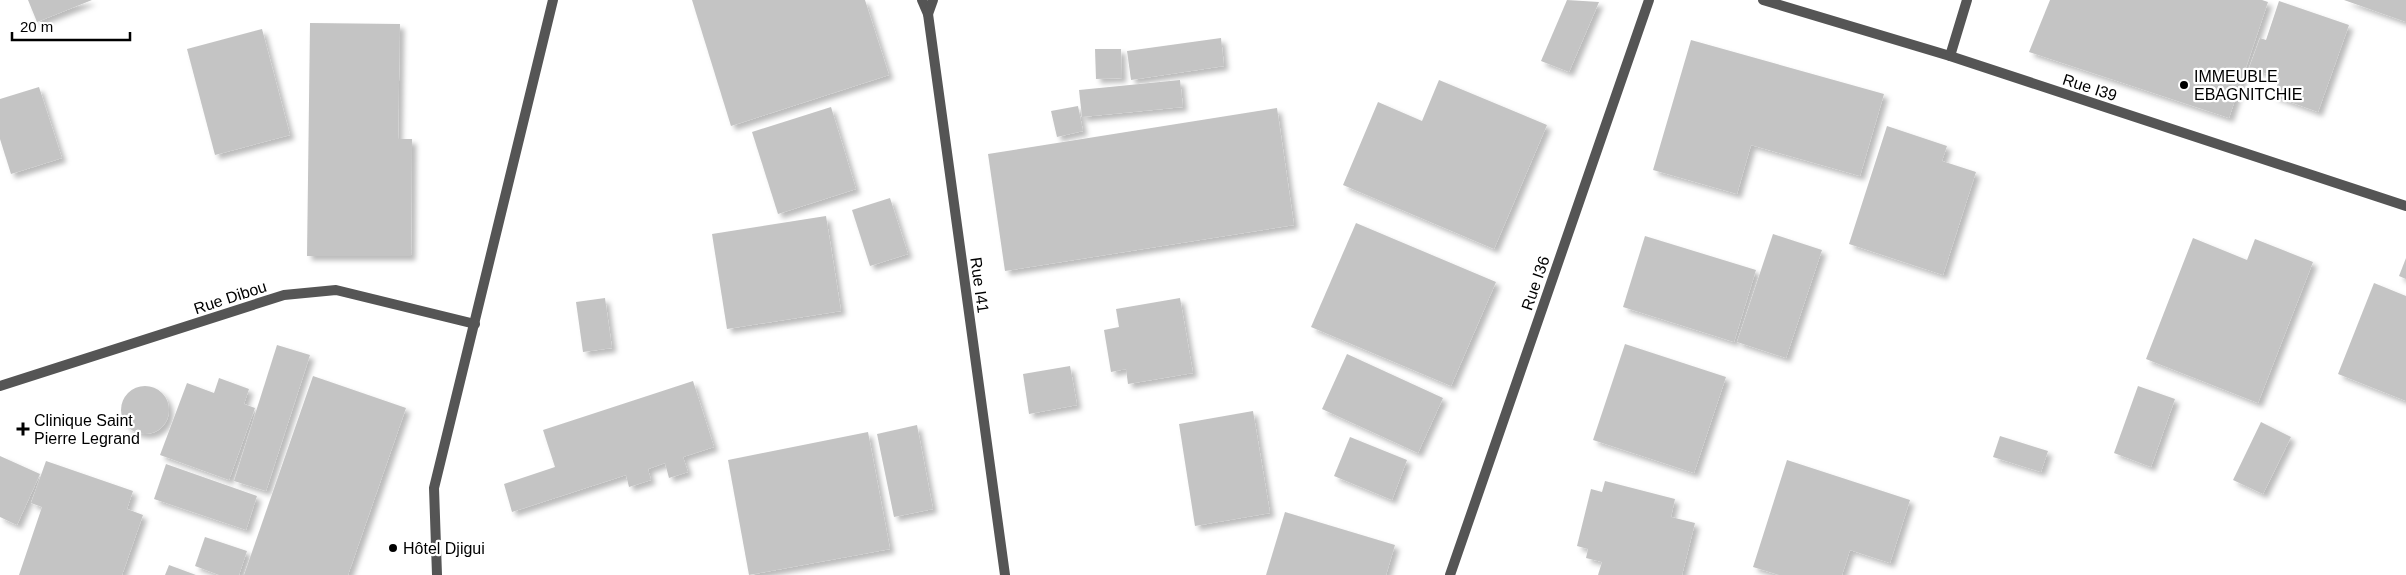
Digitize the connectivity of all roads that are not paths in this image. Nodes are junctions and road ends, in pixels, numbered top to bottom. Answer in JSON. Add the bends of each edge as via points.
{"nodes":[{"id":1,"x":553,"y":0,"type":"edge"},
{"id":2,"x":922,"y":0,"type":"edge"},
{"id":3,"x":933,"y":0,"type":"edge"},
{"id":4,"x":1649,"y":0,"type":"edge"},
{"id":5,"x":1763,"y":0,"type":"edge"},
{"id":6,"x":1967,"y":0,"type":"edge"},
{"id":7,"x":928,"y":14,"type":"junction"},
{"id":8,"x":1950,"y":56,"type":"junction"},
{"id":9,"x":2406,"y":206,"type":"edge"},
{"id":10,"x":475,"y":324,"type":"junction"},
{"id":11,"x":0,"y":386,"type":"edge"},
{"id":12,"x":437,"y":575,"type":"edge"},
{"id":13,"x":1005,"y":575,"type":"edge"},
{"id":14,"x":1450,"y":575,"type":"edge"}],
"edges":[{"from":1,"to":10,"type":"street"},
{"from":2,"to":7,"type":"street","name":"Rue I41"},
{"from":3,"to":7,"type":"street"},
{"from":4,"to":14,"type":"street","name":"Rue I36"},
{"from":5,"to":8,"type":"street","name":"Rue I39"},
{"from":6,"to":8,"type":"street"},
{"from":7,"to":13,"type":"street","name":"Rue I41"},
{"from":8,"to":9,"type":"street","name":"Rue I39"},
{"from":10,"to":11,"type":"street","name":"Rue Dibou","via":[[336,290],[284,295]]},
{"from":10,"to":12,"type":"street","via":[[434,488]]}]}
